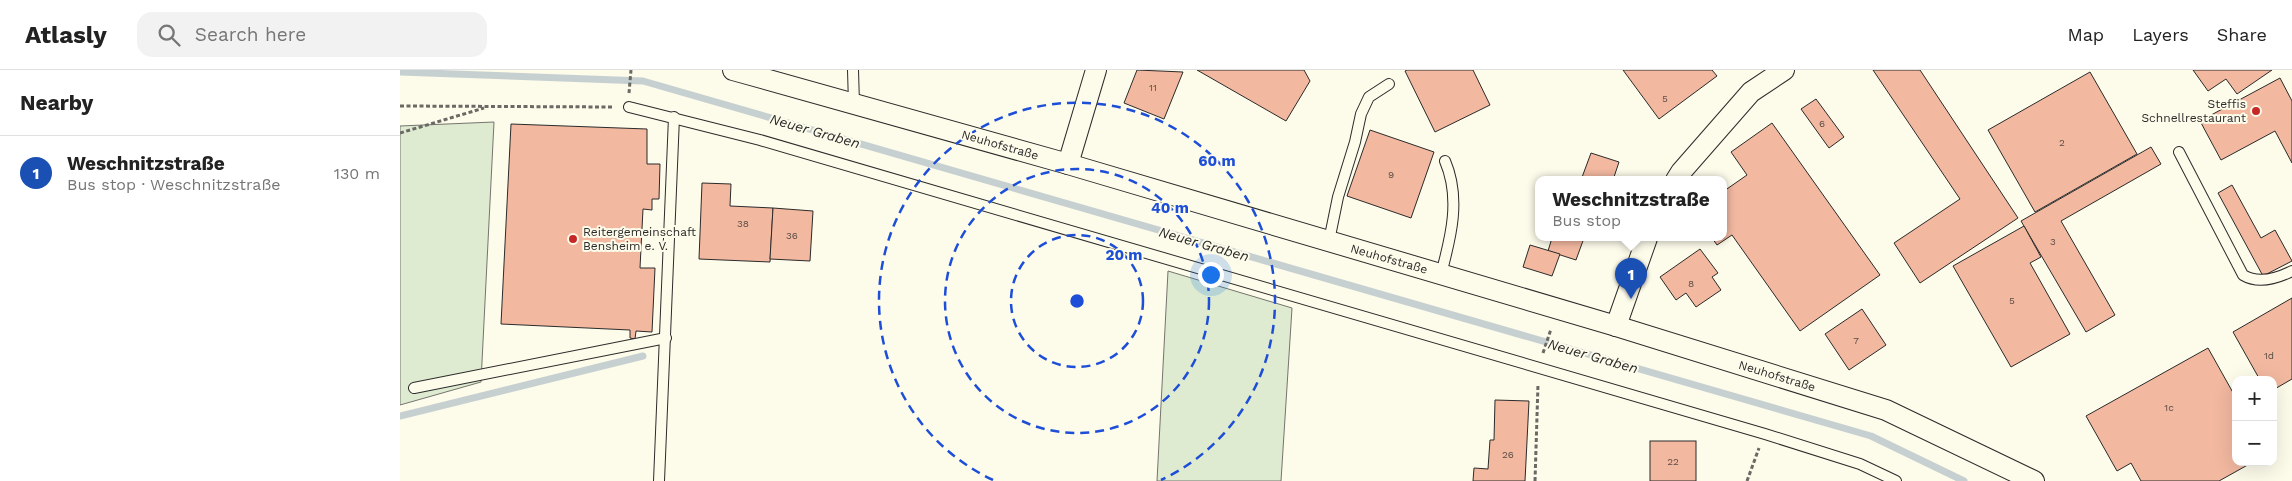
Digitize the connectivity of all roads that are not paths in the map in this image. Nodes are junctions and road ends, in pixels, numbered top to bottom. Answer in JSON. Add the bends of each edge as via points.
{"nodes":[{"id":1,"x":733,"y":70,"type":"edge"},
{"id":2,"x":853,"y":70,"type":"edge"},
{"id":3,"x":1096,"y":70,"type":"edge"},
{"id":4,"x":1784,"y":70,"type":"edge"},
{"id":5,"x":1389,"y":84,"type":"dead end"},
{"id":6,"x":629,"y":102,"type":"road end"},
{"id":7,"x":854,"y":104,"type":"junction"},
{"id":8,"x":674,"y":117,"type":"junction"},
{"id":9,"x":2179,"y":152,"type":"dead end"},
{"id":10,"x":1445,"y":161,"type":"dead end"},
{"id":11,"x":1068,"y":164,"type":"junction"},
{"id":12,"x":1678,"y":176,"type":"edge"},
{"id":13,"x":1328,"y":241,"type":"junction"},
{"id":14,"x":1646,"y":241,"type":"edge"},
{"id":15,"x":2292,"y":271,"type":"edge"},
{"id":16,"x":1440,"y":274,"type":"junction"},
{"id":17,"x":1616,"y":326,"type":"junction"},
{"id":18,"x":666,"y":338,"type":"junction"},
{"id":19,"x":414,"y":388,"type":"dead end"},
{"id":20,"x":659,"y":481,"type":"edge"},
{"id":21,"x":1896,"y":481,"type":"edge"},
{"id":22,"x":2034,"y":481,"type":"edge"}],
"edges":[{"from":1,"to":7,"type":"street","name":"Neuhofstraße"},
{"from":2,"to":7,"type":"lane"},
{"from":3,"to":11,"type":"street"},
{"from":4,"to":12,"type":"street","via":[[1751,92]]},
{"from":5,"to":13,"type":"lane","via":[[1369,97],[1360,114]]},
{"from":6,"to":8,"type":"lane"},
{"from":7,"to":11,"type":"street","name":"Neuhofstraße"},
{"from":8,"to":18,"type":"lane"},
{"from":8,"to":21,"type":"lane","via":[[1765,434],[1860,464]]},
{"from":9,"to":15,"type":"lane","via":[[2243,275],[2252,281]]},
{"from":10,"to":16,"type":"lane","via":[[1451,174],[1454,212],[1449,246]]},
{"from":11,"to":13,"type":"street","name":"Neuhofstraße"},
{"from":13,"to":16,"type":"street","name":"Neuhofstraße"},
{"from":14,"to":17,"type":"street"},
{"from":16,"to":17,"type":"street","name":"Neuhofstraße"},
{"from":17,"to":22,"type":"street","name":"Neuhofstraße","via":[[1886,410]]},
{"from":18,"to":19,"type":"lane"},
{"from":18,"to":20,"type":"lane"}]}
